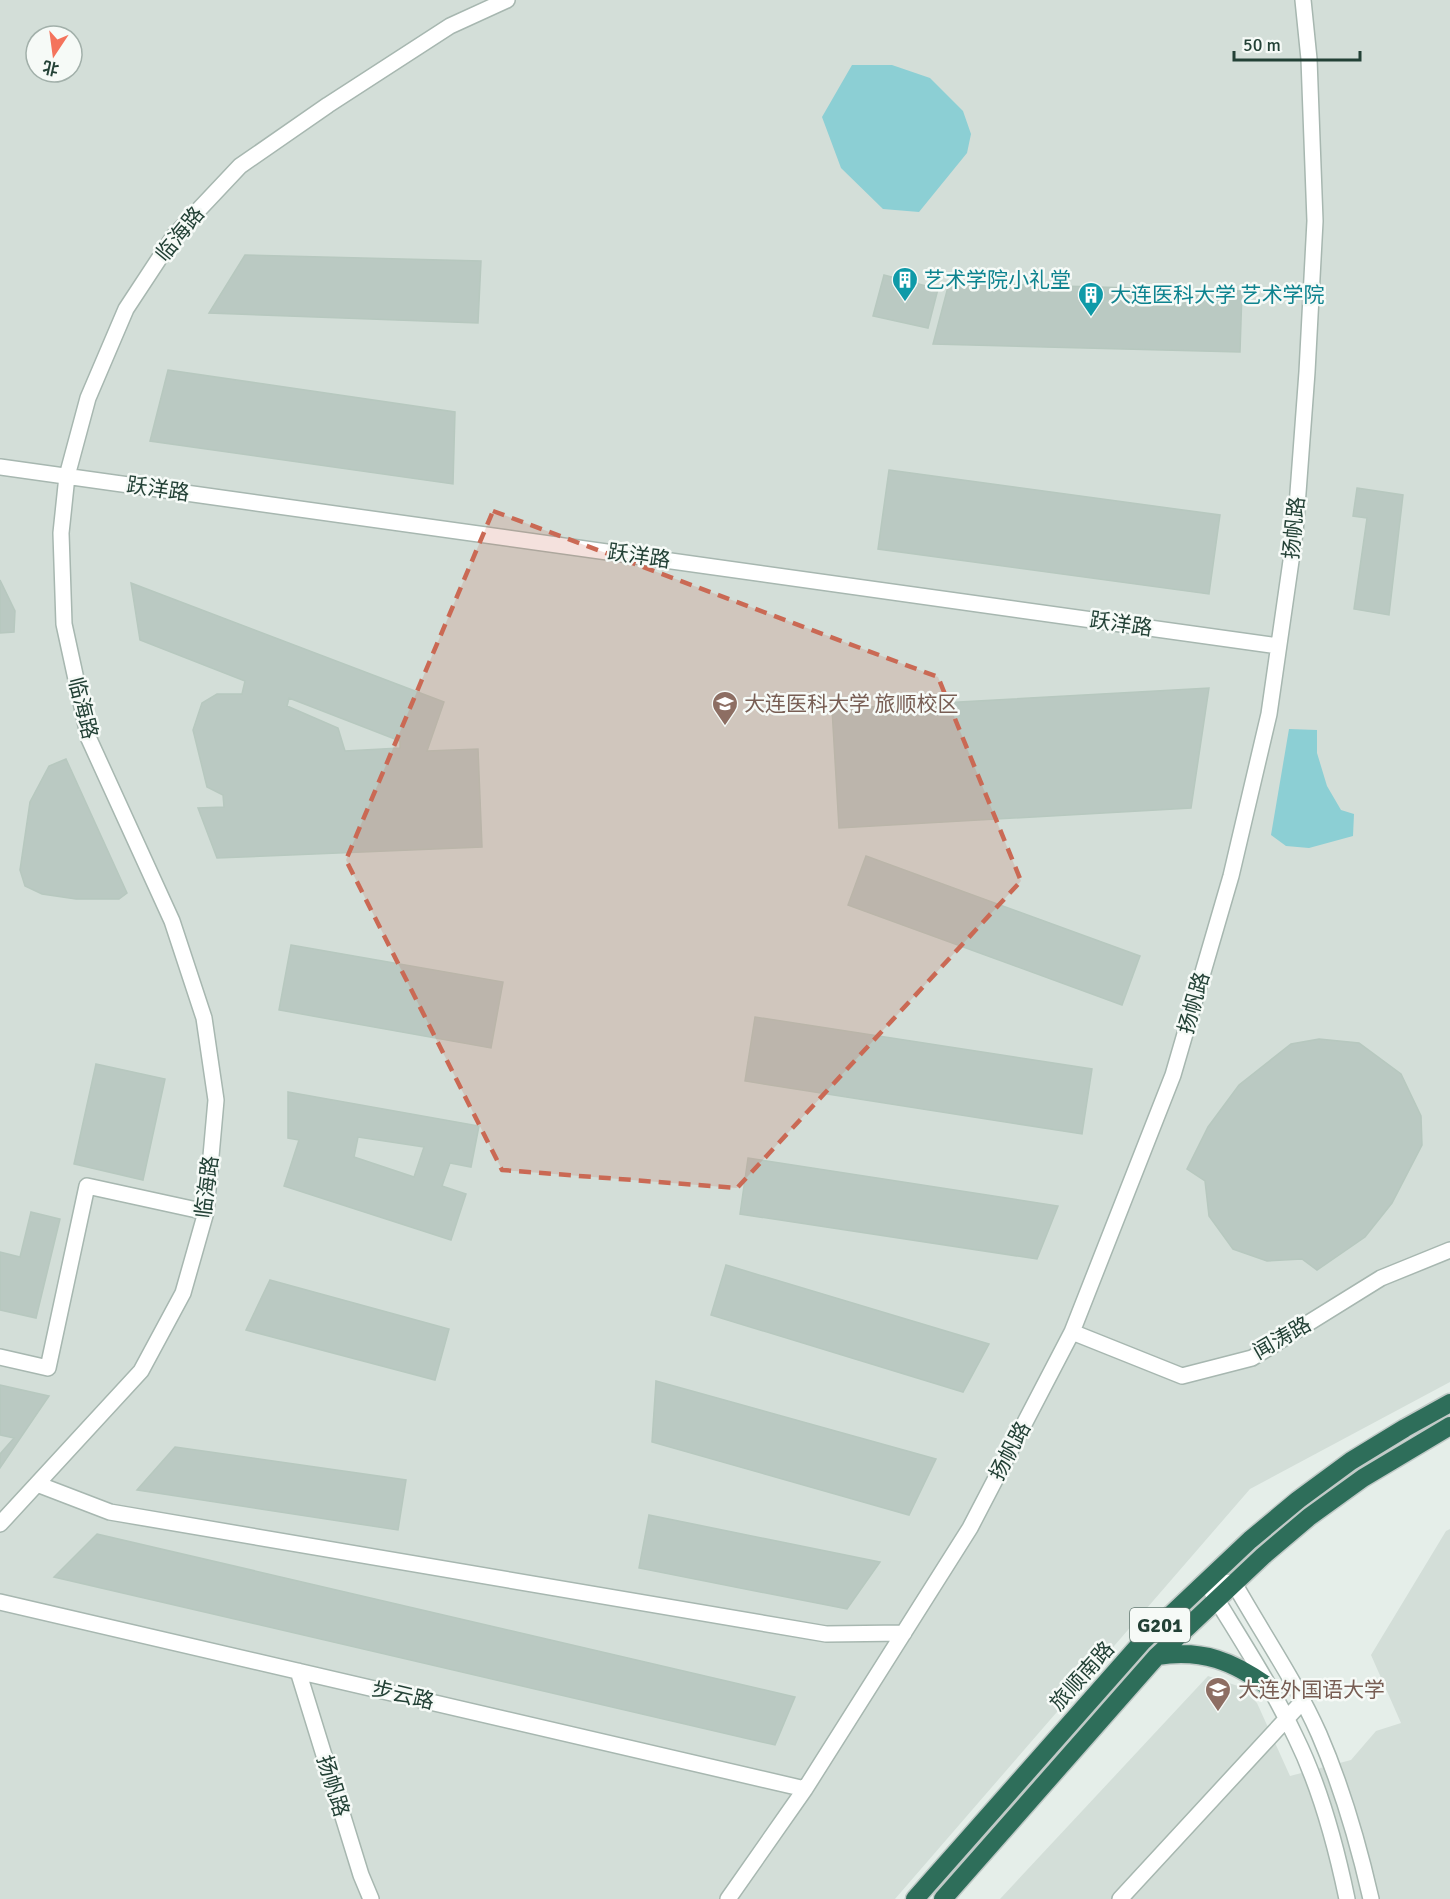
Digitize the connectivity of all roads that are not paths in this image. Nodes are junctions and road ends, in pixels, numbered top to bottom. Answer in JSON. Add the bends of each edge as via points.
{"nodes":[{"id":1,"x":507,"y":0,"type":"edge"},
{"id":2,"x":1303,"y":0,"type":"edge"},
{"id":3,"x":0,"y":467,"type":"edge"},
{"id":4,"x":67,"y":476,"type":"junction"},
{"id":5,"x":1278,"y":646,"type":"junction"},
{"id":6,"x":207,"y":1212,"type":"junction"},
{"id":7,"x":1450,"y":1250,"type":"edge"},
{"id":8,"x":1072,"y":1332,"type":"junction"},
{"id":9,"x":0,"y":1357,"type":"edge"},
{"id":10,"x":1450,"y":1403,"type":"edge"},
{"id":11,"x":1450,"y":1426,"type":"edge"},
{"id":12,"x":37,"y":1484,"type":"junction"},
{"id":13,"x":0,"y":1524,"type":"edge"},
{"id":14,"x":1206,"y":1581,"type":"junction"},
{"id":15,"x":1234,"y":1583,"type":"junction"},
{"id":16,"x":1217,"y":1599,"type":"junction"},
{"id":17,"x":0,"y":1602,"type":"edge"},
{"id":18,"x":904,"y":1633,"type":"junction"},
{"id":19,"x":1157,"y":1656,"type":"junction"},
{"id":20,"x":298,"y":1671,"type":"junction"},
{"id":21,"x":1270,"y":1688,"type":"junction"},
{"id":22,"x":1302,"y":1702,"type":"junction"},
{"id":23,"x":1286,"y":1719,"type":"junction"},
{"id":24,"x":805,"y":1789,"type":"junction"},
{"id":25,"x":371,"y":1899,"type":"edge"},
{"id":26,"x":728,"y":1899,"type":"edge"},
{"id":27,"x":915,"y":1899,"type":"edge"},
{"id":28,"x":943,"y":1899,"type":"edge"},
{"id":29,"x":1120,"y":1899,"type":"edge"},
{"id":30,"x":1347,"y":1899,"type":"edge"},
{"id":31,"x":1371,"y":1899,"type":"edge"}],
"edges":[{"from":1,"to":4,"type":"street","name":"临海路","via":[[450,26],[240,166],[174,236],[126,309],[88,398]]},
{"from":2,"to":5,"type":"street","name":"扬帆路","via":[[1315,221],[1295,533]]},
{"from":3,"to":4,"type":"street","name":"跃洋路"},
{"from":4,"to":5,"type":"street","name":"跃洋路"},
{"from":4,"to":6,"type":"street","name":"临海路","via":[[61,533],[64,624],[89,739],[172,921],[204,1018],[216,1100]]},
{"from":5,"to":8,"type":"street","name":"扬帆路","via":[[1269,714],[1231,876],[1173,1075]]},
{"from":6,"to":9,"type":"street","via":[[87,1186],[48,1368]]},
{"from":6,"to":12,"type":"street","name":"临海路","via":[[183,1293],[141,1371]]},
{"from":7,"to":8,"type":"street","name":"闻涛路","via":[[1381,1278],[1252,1358],[1182,1376]]},
{"from":8,"to":18,"type":"street","name":"扬帆路","via":[[970,1528]]},
{"from":10,"to":14,"type":"highway","name":"旅顺南路","number":"G201","via":[[1351,1461],[1298,1500]]},
{"from":11,"to":15,"type":"highway","name":"旅顺南路","number":"G201","via":[[1363,1478],[1309,1517]]},
{"from":12,"to":13,"type":"street","name":"临海路"},
{"from":12,"to":18,"type":"street","via":[[110,1512],[826,1634]]},
{"from":14,"to":15,"type":"street"},
{"from":14,"to":16,"type":"street"},
{"from":14,"to":27,"type":"highway","name":"旅顺南路","number":"G201","via":[[1142,1642]]},
{"from":15,"to":16,"type":"highway","name":"旅顺南路","number":"G201"},
{"from":15,"to":22,"type":"street"},
{"from":16,"to":19,"type":"highway","name":"旅顺南路","number":"G201"},
{"from":16,"to":21,"type":"street"},
{"from":17,"to":20,"type":"street","name":"步云路"},
{"from":18,"to":24,"type":"street","name":"扬帆路"},
{"from":19,"to":21,"type":"highway","via":[[1200,1654],[1225,1661]]},
{"from":19,"to":28,"type":"highway","name":"旅顺南路","number":"G201"},
{"from":20,"to":24,"type":"street","name":"步云路"},
{"from":20,"to":25,"type":"street","name":"扬帆路"},
{"from":21,"to":23,"type":"street"},
{"from":22,"to":23,"type":"street"},
{"from":22,"to":31,"type":"street","via":[[1343,1794]]},
{"from":23,"to":29,"type":"street"},
{"from":23,"to":30,"type":"street","via":[[1321,1802]]},
{"from":24,"to":26,"type":"street","name":"扬帆路"}]}
